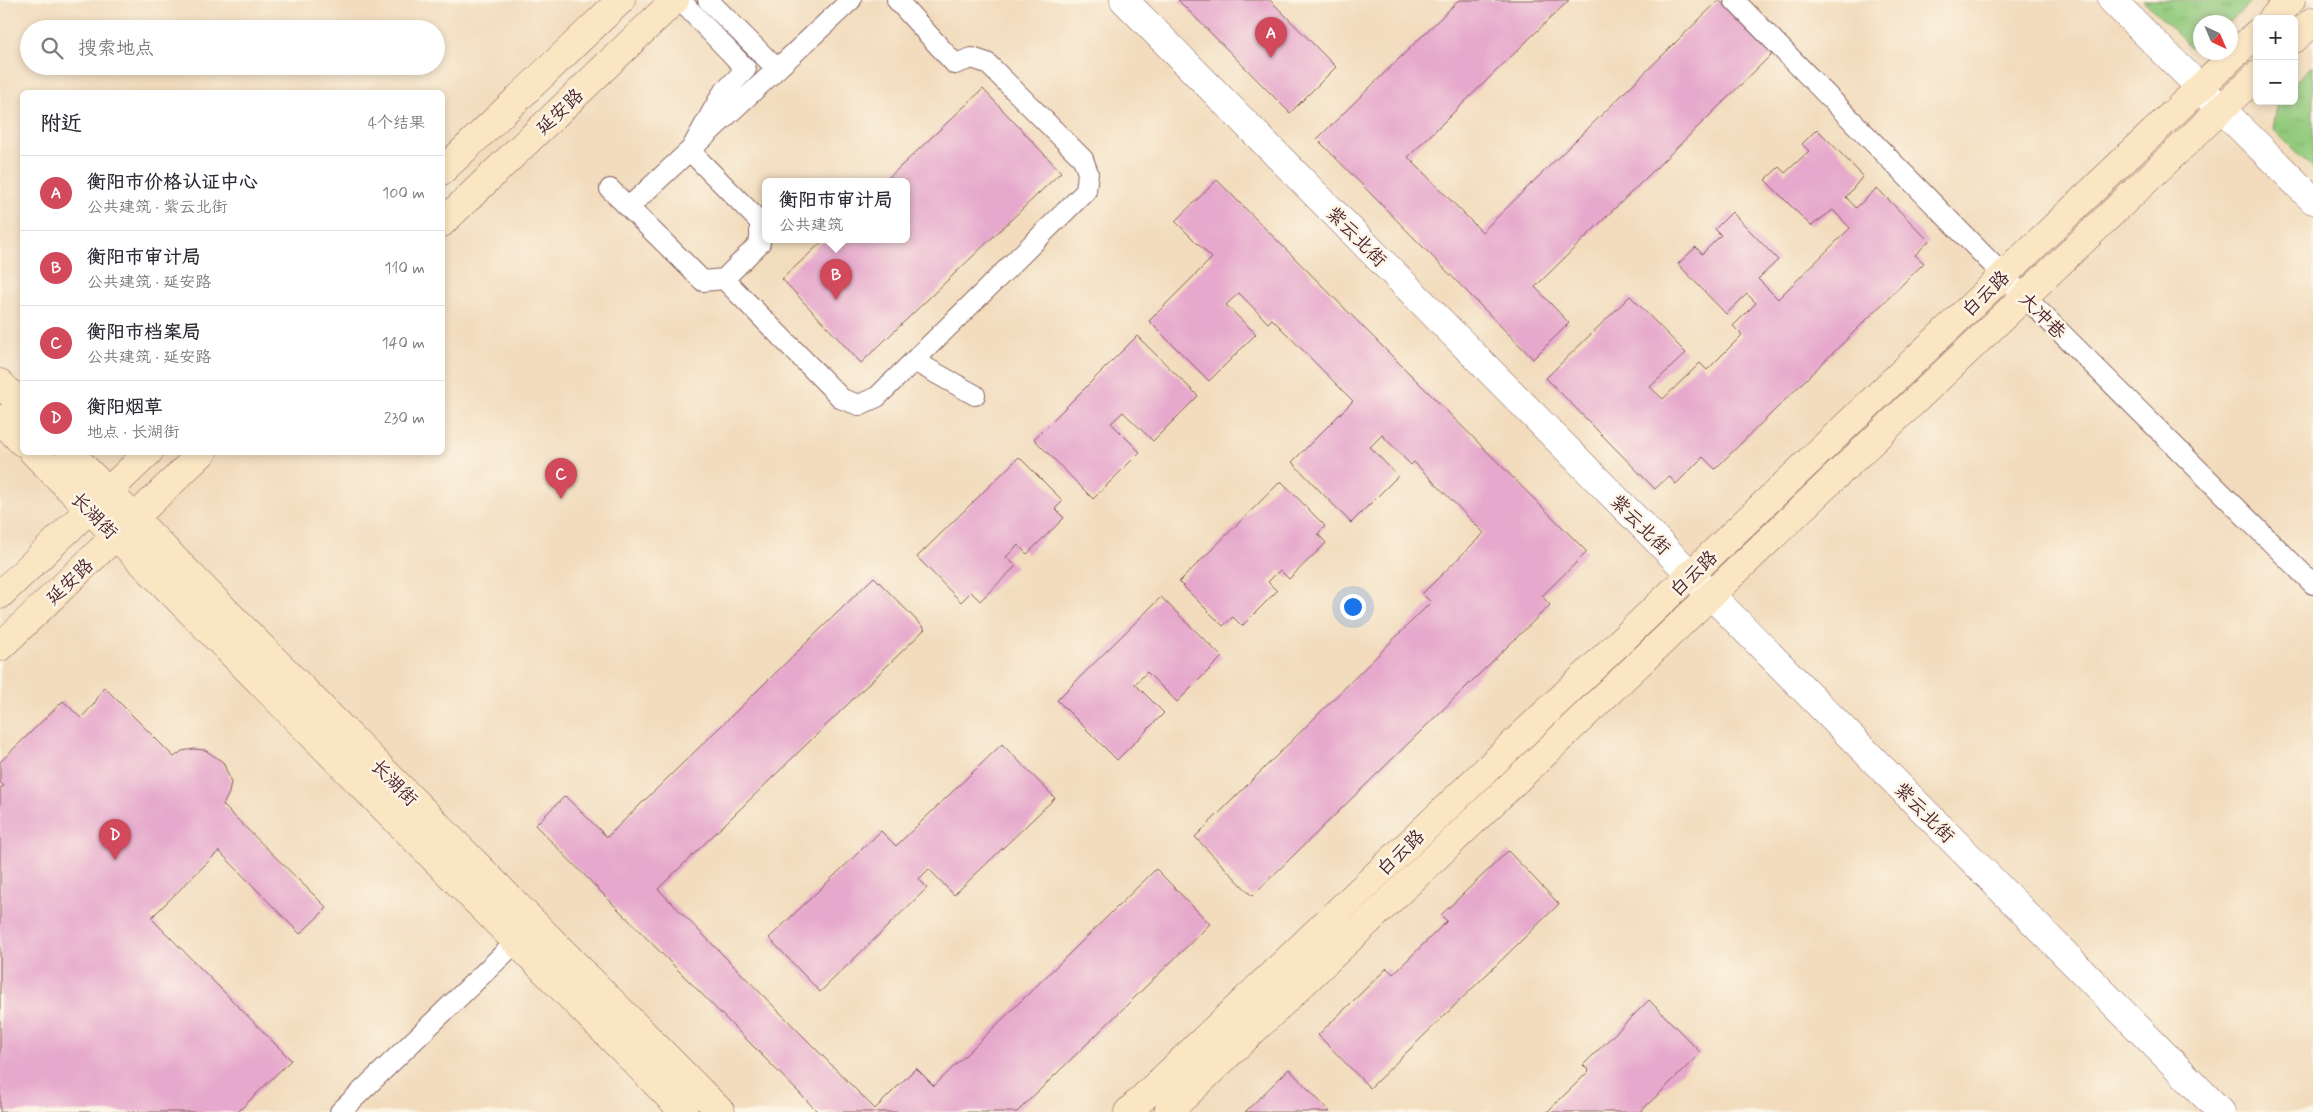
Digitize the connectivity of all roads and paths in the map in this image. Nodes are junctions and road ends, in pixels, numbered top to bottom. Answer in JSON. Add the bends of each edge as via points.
{"nodes":[{"id":1,"x":621,"y":0,"type":"edge"},
{"id":2,"x":675,"y":0,"type":"edge"},
{"id":3,"x":680,"y":0,"type":"edge"},
{"id":4,"x":708,"y":0,"type":"edge"},
{"id":5,"x":851,"y":0,"type":"edge"},
{"id":6,"x":898,"y":0,"type":"edge"},
{"id":7,"x":1734,"y":0,"type":"edge"},
{"id":8,"x":2112,"y":0,"type":"edge"},
{"id":9,"x":2291,"y":0,"type":"edge"},
{"id":10,"x":1134,"y":3,"type":"edge"},
{"id":11,"x":2276,"y":15,"type":"edge"},
{"id":12,"x":2313,"y":21,"type":"edge"},
{"id":13,"x":2298,"y":35,"type":"edge"},
{"id":14,"x":2253,"y":37,"type":"edge"},
{"id":15,"x":776,"y":69,"type":"junction"},
{"id":16,"x":2253,"y":79,"type":"edge"},
{"id":17,"x":2200,"y":88,"type":"junction"},
{"id":18,"x":2221,"y":109,"type":"junction"},
{"id":19,"x":690,"y":150,"type":"junction"},
{"id":20,"x":445,"y":168,"type":"edge"},
{"id":21,"x":610,"y":189,"type":"dead end"},
{"id":22,"x":2313,"y":200,"type":"edge"},
{"id":23,"x":629,"y":208,"type":"junction"},
{"id":24,"x":445,"y":220,"type":"edge"},
{"id":25,"x":2003,"y":275,"type":"junction"},
{"id":26,"x":724,"y":279,"type":"junction"},
{"id":27,"x":2024,"y":296,"type":"junction"},
{"id":28,"x":914,"y":361,"type":"junction"},
{"id":29,"x":0,"y":383,"type":"edge"},
{"id":30,"x":975,"y":395,"type":"dead end"},
{"id":31,"x":20,"y":404,"type":"edge"},
{"id":32,"x":0,"y":419,"type":"edge"},
{"id":33,"x":20,"y":440,"type":"edge"},
{"id":34,"x":37,"y":455,"type":"edge"},
{"id":35,"x":71,"y":455,"type":"edge"},
{"id":36,"x":145,"y":455,"type":"edge"},
{"id":37,"x":200,"y":455,"type":"edge"},
{"id":38,"x":98,"y":501,"type":"junction"},
{"id":39,"x":125,"y":527,"type":"junction"},
{"id":40,"x":1691,"y":574,"type":"junction"},
{"id":41,"x":2313,"y":584,"type":"edge"},
{"id":42,"x":1710,"y":594,"type":"junction"},
{"id":43,"x":0,"y":595,"type":"edge"},
{"id":44,"x":0,"y":647,"type":"edge"},
{"id":45,"x":516,"y":942,"type":"junction"},
{"id":46,"x":340,"y":1112,"type":"edge"},
{"id":47,"x":684,"y":1112,"type":"edge"},
{"id":48,"x":721,"y":1112,"type":"edge"},
{"id":49,"x":1128,"y":1112,"type":"edge"},
{"id":50,"x":1168,"y":1112,"type":"edge"},
{"id":51,"x":2221,"y":1112,"type":"edge"}],
"edges":[{"from":1,"to":20,"type":"street","name":"延安路"},
{"from":2,"to":24,"type":"street","name":"延安路"},
{"from":3,"to":19,"type":"lane","via":[[746,69],[722,94]]},
{"from":4,"to":15,"type":"lane"},
{"from":5,"to":15,"type":"lane"},
{"from":6,"to":28,"type":"lane","via":[[955,64],[972,58],[987,63],[1082,159],[1088,174],[1086,191]]},
{"from":7,"to":25,"type":"lane","name":"大冲巷"},
{"from":8,"to":17,"type":"street"},
{"from":9,"to":11,"type":"street"},
{"from":10,"to":40,"type":"street","name":"紫云北街"},
{"from":12,"to":13,"type":"street"},
{"from":14,"to":17,"type":"street","name":"白云路"},
{"from":15,"to":19,"type":"lane"},
{"from":16,"to":18,"type":"street","name":"白云路"},
{"from":17,"to":18,"type":"street"},
{"from":17,"to":25,"type":"street","name":"白云路"},
{"from":18,"to":22,"type":"street"},
{"from":18,"to":27,"type":"street","name":"白云路"},
{"from":19,"to":23,"type":"lane"},
{"from":19,"to":26,"type":"lane","via":[[760,222],[760,243]]},
{"from":21,"to":23,"type":"lane"},
{"from":23,"to":26,"type":"lane","via":[[702,281]]},
{"from":25,"to":27,"type":"lane","name":"大冲巷"},
{"from":25,"to":40,"type":"street","name":"白云路"},
{"from":26,"to":28,"type":"lane","via":[[842,399],[859,405],[877,397]]},
{"from":27,"to":41,"type":"lane","name":"大冲巷"},
{"from":27,"to":42,"type":"street","name":"白云路"},
{"from":28,"to":30,"type":"lane"},
{"from":29,"to":31,"type":"street"},
{"from":32,"to":33,"type":"street"},
{"from":34,"to":38,"type":"street","name":"长湖街"},
{"from":35,"to":38,"type":"street","name":"长湖街"},
{"from":36,"to":38,"type":"street","name":"延安路"},
{"from":37,"to":39,"type":"street","name":"延安路"},
{"from":38,"to":39,"type":"street","name":"长湖街"},
{"from":38,"to":43,"type":"street","name":"延安路"},
{"from":39,"to":44,"type":"street","name":"延安路"},
{"from":39,"to":45,"type":"street","name":"长湖街"},
{"from":39,"to":48,"type":"street","name":"长湖街"},
{"from":40,"to":42,"type":"street","name":"紫云北街"},
{"from":40,"to":49,"type":"street","name":"白云路"},
{"from":42,"to":50,"type":"street","name":"白云路"},
{"from":42,"to":51,"type":"street","name":"紫云北街"},
{"from":45,"to":46,"type":"lane"},
{"from":45,"to":47,"type":"street","name":"长湖街"}]}
